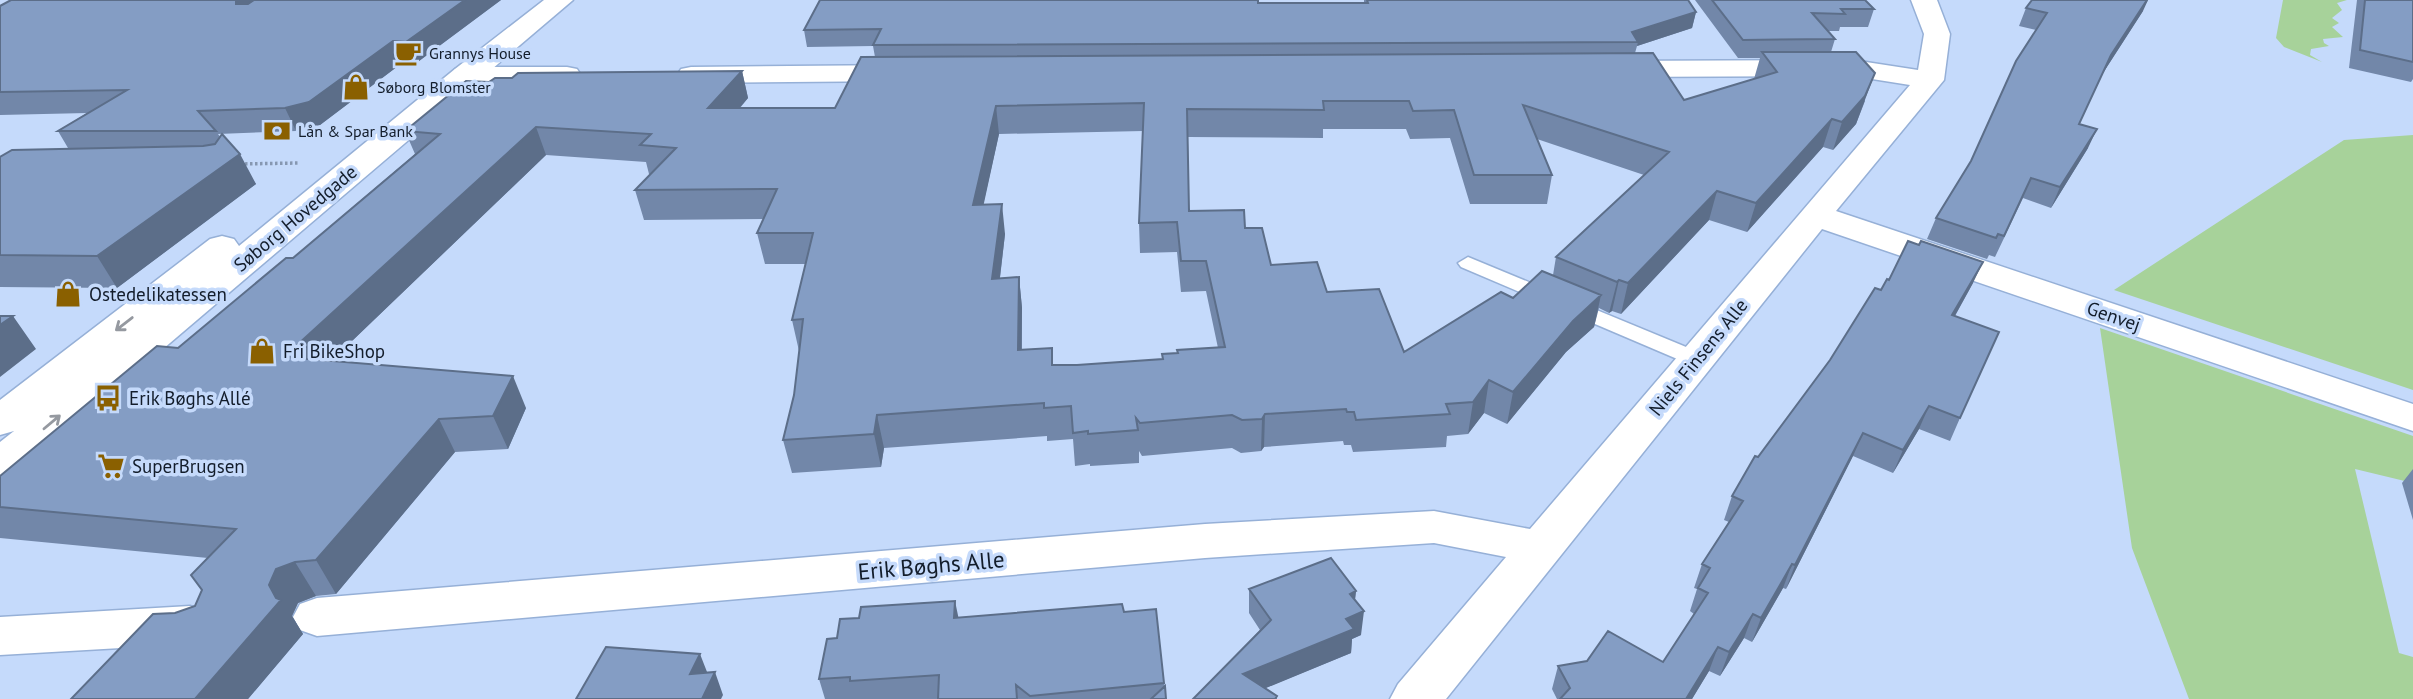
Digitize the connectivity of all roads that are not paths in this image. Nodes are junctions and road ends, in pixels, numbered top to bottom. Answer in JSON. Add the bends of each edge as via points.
{"nodes":[{"id":1,"x":530,"y":0,"type":"edge"},
{"id":2,"x":560,"y":0,"type":"edge"},
{"id":3,"x":1924,"y":0,"type":"edge"},
{"id":4,"x":1588,"y":69,"type":"edge"},
{"id":5,"x":935,"y":73,"type":"edge"},
{"id":6,"x":465,"y":75,"type":"junction"},
{"id":7,"x":587,"y":75,"type":"edge"},
{"id":8,"x":668,"y":75,"type":"edge"},
{"id":9,"x":1930,"y":80,"type":"junction"},
{"id":10,"x":1815,"y":215,"type":"junction"},
{"id":11,"x":1468,"y":263,"type":"dead end"},
{"id":12,"x":1696,"y":359,"type":"junction"},
{"id":13,"x":2413,"y":418,"type":"edge"},
{"id":14,"x":0,"y":421,"type":"edge"},
{"id":15,"x":0,"y":465,"type":"edge"},
{"id":16,"x":1543,"y":548,"type":"junction"},
{"id":17,"x":317,"y":617,"type":"dead end"},
{"id":18,"x":199,"y":625,"type":"edge"},
{"id":19,"x":0,"y":636,"type":"edge"},
{"id":20,"x":1416,"y":699,"type":"edge"}],
"edges":[{"from":1,"to":14,"type":"street","name":"Søborg Hovedgade","one_way":true},
{"from":2,"to":6,"type":"street","name":"Søborg Hovedgade"},
{"from":3,"to":9,"type":"street","via":[[1937,34]]},
{"from":4,"to":9,"type":"street","via":[[1853,68]]},
{"from":5,"to":8,"type":"street"},
{"from":6,"to":7,"type":"street"},
{"from":15,"to":6,"type":"street","name":"Søborg Hovedgade","one_way":true},
{"from":9,"to":10,"type":"street","name":"Niels Finsens Alle"},
{"from":10,"to":12,"type":"street","name":"Niels Finsens Alle"},
{"from":10,"to":13,"type":"street","name":"Genvej"},
{"from":11,"to":12,"type":"lane"},
{"from":12,"to":16,"type":"street","name":"Niels Finsens Alle"},
{"from":16,"to":17,"type":"street","name":"Erik Bøghs Alle","via":[[1434,527],[1205,541]]},
{"from":16,"to":20,"type":"street","name":"Niels Finsens Alle"},
{"from":18,"to":19,"type":"street"}]}
